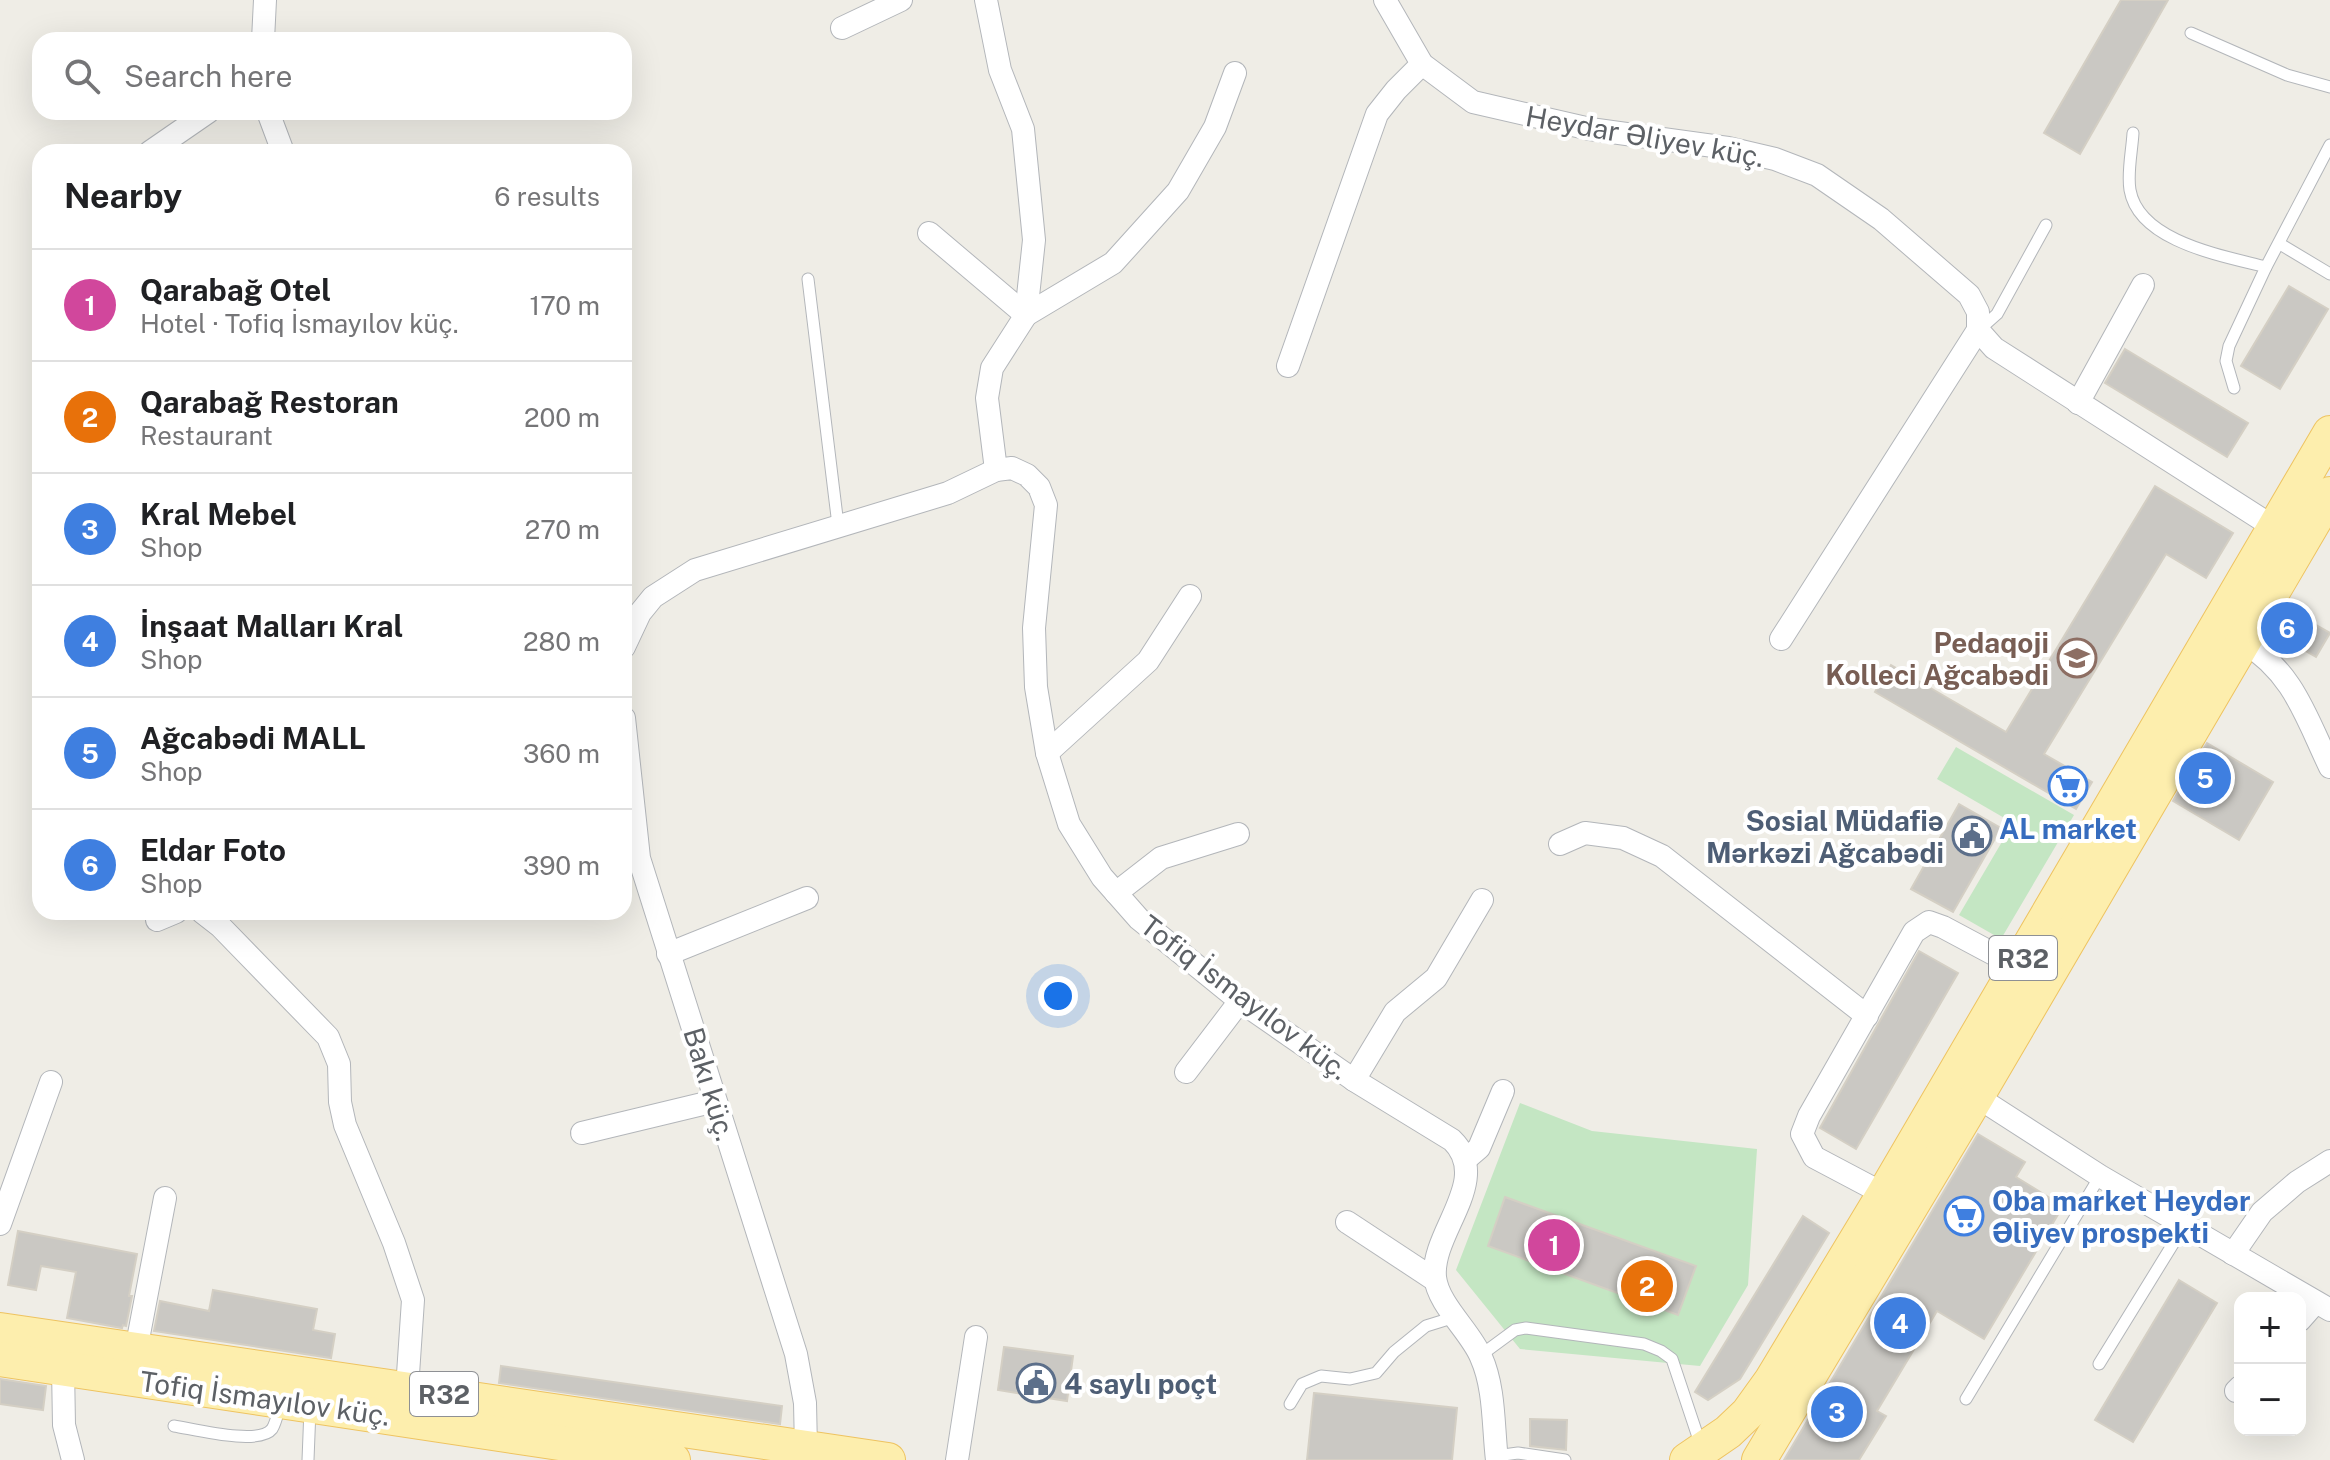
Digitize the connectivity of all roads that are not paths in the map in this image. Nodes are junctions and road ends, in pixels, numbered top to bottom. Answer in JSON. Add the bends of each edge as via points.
{"nodes":[{"id":1,"x":265,"y":0,"type":"edge"},
{"id":2,"x":901,"y":0,"type":"edge"},
{"id":3,"x":986,"y":0,"type":"edge"},
{"id":4,"x":1385,"y":0,"type":"edge"},
{"id":5,"x":842,"y":28,"type":"dead end"},
{"id":6,"x":263,"y":32,"type":"edge"},
{"id":7,"x":2191,"y":33,"type":"dead end"},
{"id":8,"x":1422,"y":64,"type":"junction"},
{"id":9,"x":1235,"y":73,"type":"dead end"},
{"id":10,"x":2330,"y":87,"type":"edge"},
{"id":11,"x":196,"y":120,"type":"edge"},
{"id":12,"x":271,"y":120,"type":"edge"},
{"id":13,"x":2133,"y":133,"type":"dead end"},
{"id":14,"x":162,"y":144,"type":"edge"},
{"id":15,"x":280,"y":144,"type":"edge"},
{"id":16,"x":2330,"y":145,"type":"edge"},
{"id":17,"x":2046,"y":225,"type":"dead end"},
{"id":18,"x":929,"y":233,"type":"dead end"},
{"id":19,"x":2280,"y":244,"type":"junction"},
{"id":20,"x":2266,"y":267,"type":"junction"},
{"id":21,"x":2330,"y":274,"type":"edge"},
{"id":22,"x":808,"y":279,"type":"dead end"},
{"id":23,"x":2143,"y":285,"type":"dead end"},
{"id":24,"x":1026,"y":315,"type":"junction"},
{"id":25,"x":1978,"y":330,"type":"junction"},
{"id":26,"x":1288,"y":366,"type":"dead end"},
{"id":27,"x":2234,"y":388,"type":"dead end"},
{"id":28,"x":2078,"y":403,"type":"junction"},
{"id":29,"x":2330,"y":433,"type":"edge"},
{"id":30,"x":996,"y":470,"type":"junction"},
{"id":31,"x":2330,"y":494,"type":"edge"},
{"id":32,"x":838,"y":525,"type":"junction"},
{"id":33,"x":2275,"y":528,"type":"junction"},
{"id":34,"x":1190,"y":596,"type":"dead end"},
{"id":35,"x":632,"y":630,"type":"edge"},
{"id":36,"x":1781,"y":639,"type":"dead end"},
{"id":37,"x":2243,"y":642,"type":"junction"},
{"id":38,"x":1047,"y":753,"type":"junction"},
{"id":39,"x":2330,"y":767,"type":"edge"},
{"id":40,"x":632,"y":793,"type":"edge"},
{"id":41,"x":1238,"y":834,"type":"dead end"},
{"id":42,"x":1560,"y":844,"type":"dead end"},
{"id":43,"x":1116,"y":893,"type":"junction"},
{"id":44,"x":807,"y":898,"type":"dead end"},
{"id":45,"x":1482,"y":900,"type":"dead end"},
{"id":46,"x":212,"y":920,"type":"edge"},
{"id":47,"x":668,"y":954,"type":"junction"},
{"id":48,"x":2018,"y":967,"type":"junction"},
{"id":49,"x":1240,"y":1001,"type":"junction"},
{"id":50,"x":1867,"y":1016,"type":"junction"},
{"id":51,"x":1186,"y":1072,"type":"dead end"},
{"id":52,"x":1354,"y":1080,"type":"junction"},
{"id":53,"x":51,"y":1082,"type":"dead end"},
{"id":54,"x":1964,"y":1089,"type":"junction"},
{"id":55,"x":1503,"y":1091,"type":"dead end"},
{"id":56,"x":715,"y":1101,"type":"junction"},
{"id":57,"x":582,"y":1133,"type":"dead end"},
{"id":58,"x":1465,"y":1160,"type":"junction"},
{"id":59,"x":2330,"y":1161,"type":"edge"},
{"id":60,"x":2100,"y":1176,"type":"junction"},
{"id":61,"x":1884,"y":1194,"type":"junction"},
{"id":62,"x":165,"y":1198,"type":"dead end"},
{"id":63,"x":1347,"y":1222,"type":"dead end"},
{"id":64,"x":0,"y":1224,"type":"edge"},
{"id":65,"x":2184,"y":1226,"type":"junction"},
{"id":66,"x":2233,"y":1254,"type":"junction"},
{"id":67,"x":1435,"y":1280,"type":"junction"},
{"id":68,"x":2323,"y":1306,"type":"edge"},
{"id":69,"x":1455,"y":1317,"type":"junction"},
{"id":70,"x":0,"y":1330,"type":"edge"},
{"id":71,"x":976,"y":1337,"type":"dead end"},
{"id":72,"x":136,"y":1350,"type":"junction"},
{"id":73,"x":64,"y":1354,"type":"junction"},
{"id":74,"x":1481,"y":1355,"type":"junction"},
{"id":75,"x":0,"y":1359,"type":"edge"},
{"id":76,"x":2099,"y":1364,"type":"dead end"},
{"id":77,"x":407,"y":1389,"type":"junction"},
{"id":78,"x":1966,"y":1399,"type":"dead end"},
{"id":79,"x":296,"y":1403,"type":"junction"},
{"id":80,"x":1290,"y":1404,"type":"dead end"},
{"id":81,"x":526,"y":1422,"type":"junction"},
{"id":82,"x":174,"y":1426,"type":"dead end"},
{"id":83,"x":806,"y":1448,"type":"junction"},
{"id":84,"x":1695,"y":1455,"type":"edge"},
{"id":85,"x":1496,"y":1458,"type":"edge"},
{"id":86,"x":73,"y":1460,"type":"edge"},
{"id":87,"x":308,"y":1460,"type":"edge"},
{"id":88,"x":673,"y":1460,"type":"edge"},
{"id":89,"x":888,"y":1460,"type":"edge"},
{"id":90,"x":957,"y":1460,"type":"edge"},
{"id":91,"x":1565,"y":1460,"type":"edge"},
{"id":92,"x":1759,"y":1460,"type":"edge"}],
"edges":[{"from":1,"to":6,"type":"street"},
{"from":2,"to":5,"type":"street"},
{"from":3,"to":24,"type":"street","via":[[1000,70],[1023,129],[1034,240]]},
{"from":4,"to":8,"type":"street","name":"Heydar Əliyev küç."},
{"from":7,"to":10,"type":"lane","via":[[2287,75]]},
{"from":8,"to":25,"type":"street","name":"Heydar Əliyev küç.","via":[[1473,102],[1590,129],[1728,148],[1817,175],[1881,219],[1969,295],[1978,312]]},
{"from":8,"to":26,"type":"street","via":[[1377,114]]},
{"from":9,"to":24,"type":"street","via":[[1215,127],[1178,191],[1113,263]]},
{"from":11,"to":14,"type":"street"},
{"from":12,"to":15,"type":"street"},
{"from":13,"to":20,"type":"lane","via":[[2130,190],[2139,214],[2193,247]]},
{"from":16,"to":19,"type":"lane"},
{"from":17,"to":25,"type":"lane","via":[[1997,314]]},
{"from":18,"to":24,"type":"street"},
{"from":19,"to":20,"type":"lane"},
{"from":19,"to":21,"type":"lane"},
{"from":20,"to":27,"type":"lane","via":[[2229,346],[2226,361]]},
{"from":22,"to":32,"type":"lane"},
{"from":23,"to":28,"type":"street"},
{"from":24,"to":30,"type":"street","via":[[992,368],[987,398]]},
{"from":25,"to":28,"type":"street","via":[[1994,348]]},
{"from":25,"to":36,"type":"street"},
{"from":28,"to":33,"type":"street"},
{"from":29,"to":33,"type":"main road","number":"R32"},
{"from":30,"to":32,"type":"street","via":[[948,493]]},
{"from":30,"to":38,"type":"street","name":"Tofiq İsmayılov küç.","via":[[1012,468],[1027,475],[1046,505],[1034,628],[1036,687]]},
{"from":31,"to":37,"type":"main road","number":"R32"},
{"from":32,"to":35,"type":"street","via":[[695,570],[653,597]]},
{"from":33,"to":48,"type":"main road","number":"R32"},
{"from":34,"to":38,"type":"street","via":[[1148,661]]},
{"from":37,"to":39,"type":"street","via":[[2278,668]]},
{"from":37,"to":54,"type":"main road","number":"R32"},
{"from":38,"to":43,"type":"street","name":"Tofiq İsmayılov küç.","via":[[1069,824]]},
{"from":40,"to":47,"type":"street","name":"Bakı küç.","via":[[639,858]]},
{"from":41,"to":43,"type":"street","via":[[1161,858]]},
{"from":42,"to":50,"type":"street","via":[[1585,833],[1623,838],[1662,856]]},
{"from":43,"to":49,"type":"street","name":"Tofiq İsmayılov küç.","via":[[1139,919]]},
{"from":44,"to":47,"type":"street"},
{"from":45,"to":52,"type":"street","via":[[1436,978],[1395,1012]]},
{"from":46,"to":77,"type":"street","via":[[328,1037],[339,1064],[345,1125],[413,1300]]},
{"from":47,"to":56,"type":"street","name":"Bakı küç."},
{"from":48,"to":50,"type":"street","via":[[1929,922],[1914,932]]},
{"from":48,"to":54,"type":"main road","number":"R32"},
{"from":49,"to":51,"type":"street"},
{"from":49,"to":52,"type":"street","name":"Tofiq İsmayılov küç."},
{"from":50,"to":61,"type":"street","via":[[1802,1134],[1814,1157]]},
{"from":52,"to":58,"type":"street","name":"Tofiq İsmayılov küç.","via":[[1452,1140]]},
{"from":53,"to":64,"type":"street"},
{"from":54,"to":60,"type":"street"},
{"from":54,"to":61,"type":"main road","number":"R32"},
{"from":54,"to":92,"type":"main road","number":"R32"},
{"from":55,"to":58,"type":"street","via":[[1479,1148]]},
{"from":56,"to":57,"type":"street"},
{"from":56,"to":83,"type":"street","name":"Bakı küç.","via":[[796,1354]]},
{"from":58,"to":67,"type":"street","via":[[1464,1186],[1436,1262]]},
{"from":59,"to":66,"type":"street","via":[[2262,1212]]},
{"from":60,"to":65,"type":"street"},
{"from":60,"to":78,"type":"lane"},
{"from":61,"to":84,"type":"main road","number":"R32","via":[[1748,1413]]},
{"from":62,"to":72,"type":"street"},
{"from":63,"to":67,"type":"street"},
{"from":65,"to":66,"type":"street"},
{"from":65,"to":76,"type":"lane"},
{"from":66,"to":68,"type":"street"},
{"from":67,"to":69,"type":"street"},
{"from":69,"to":74,"type":"street"},
{"from":69,"to":80,"type":"lane","via":[[1426,1326],[1376,1373],[1350,1379],[1321,1376],[1302,1384]]},
{"from":70,"to":73,"type":"main road","number":"R32"},
{"from":71,"to":90,"type":"street"},
{"from":72,"to":73,"type":"main road","number":"R32"},
{"from":72,"to":77,"type":"main road","number":"R32"},
{"from":73,"to":75,"type":"main road","name":"Tofiq İsmayılov küç.","number":"R32"},
{"from":73,"to":79,"type":"main road","name":"Tofiq İsmayılov küç.","number":"R32"},
{"from":73,"to":86,"type":"street","via":[[64,1425]]},
{"from":74,"to":84,"type":"lane","via":[[1526,1328],[1644,1344],[1661,1351],[1672,1359]]},
{"from":74,"to":85,"type":"street","via":[[1489,1382]]},
{"from":77,"to":81,"type":"main road","number":"R32"},
{"from":79,"to":81,"type":"main road","name":"Tofiq İsmayılov küç.","number":"R32"},
{"from":79,"to":82,"type":"lane","via":[[264,1436]]},
{"from":79,"to":87,"type":"lane"},
{"from":81,"to":83,"type":"main road","number":"R32"},
{"from":81,"to":88,"type":"main road","name":"Tofiq İsmayılov küç.","number":"R32"},
{"from":83,"to":89,"type":"main road","number":"R32"},
{"from":85,"to":91,"type":"lane","via":[[1518,1453]]}]}
